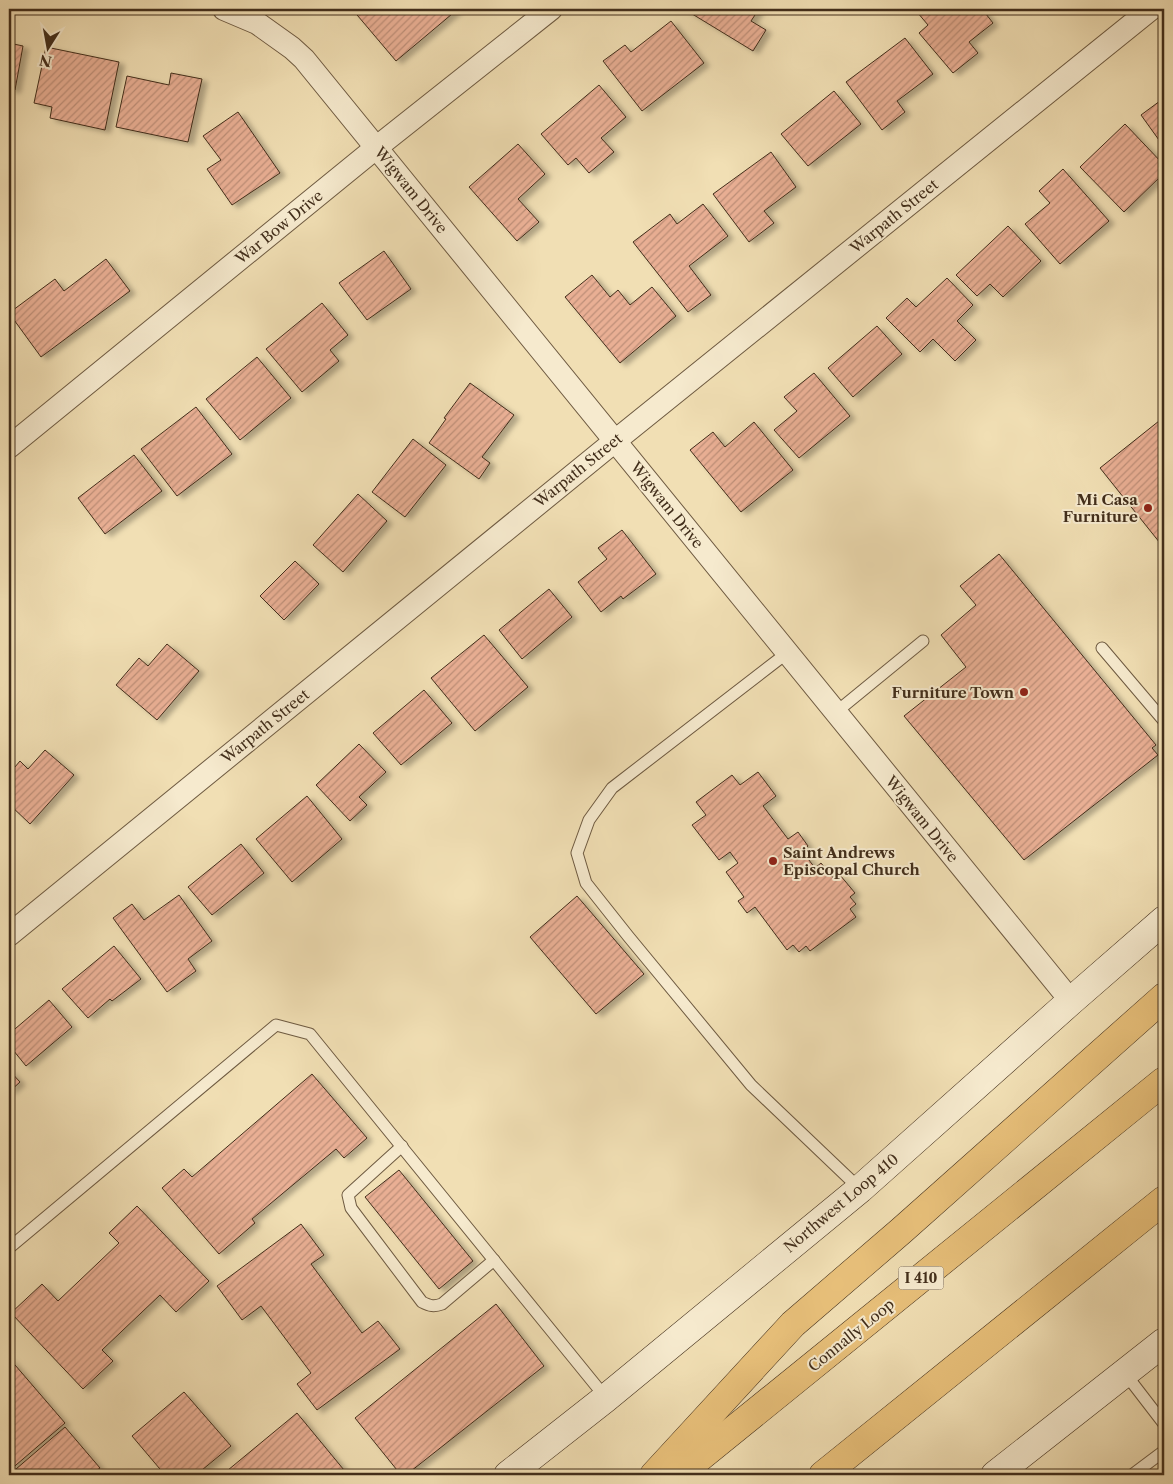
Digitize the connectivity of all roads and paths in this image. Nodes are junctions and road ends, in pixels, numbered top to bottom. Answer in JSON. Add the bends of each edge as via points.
{"nodes":[{"id":1,"x":224,"y":9,"type":"edge"},
{"id":2,"x":551,"y":9,"type":"edge"},
{"id":3,"x":1151,"y":9,"type":"edge"},
{"id":4,"x":376,"y":147,"type":"junction"},
{"id":5,"x":13,"y":435,"type":"edge"},
{"id":6,"x":614,"y":441,"type":"junction"},
{"id":7,"x":923,"y":641,"type":"dead end"},
{"id":8,"x":1102,"y":648,"type":"dead end"},
{"id":9,"x":786,"y":653,"type":"junction"},
{"id":10,"x":836,"y":713,"type":"junction"},
{"id":11,"x":1164,"y":720,"type":"edge"},
{"id":12,"x":1164,"y":920,"type":"edge"},
{"id":13,"x":9,"y":935,"type":"edge"},
{"id":14,"x":1164,"y":997,"type":"edge"},
{"id":15,"x":1071,"y":1001,"type":"junction"},
{"id":16,"x":1164,"y":1081,"type":"edge"},
{"id":17,"x":402,"y":1146,"type":"junction"},
{"id":18,"x":860,"y":1189,"type":"junction"},
{"id":19,"x":1164,"y":1200,"type":"edge"},
{"id":20,"x":9,"y":1248,"type":"edge"},
{"id":21,"x":494,"y":1260,"type":"junction"},
{"id":22,"x":1164,"y":1342,"type":"edge"},
{"id":23,"x":1124,"y":1372,"type":"junction"},
{"id":24,"x":606,"y":1398,"type":"junction"},
{"id":25,"x":1164,"y":1424,"type":"edge"},
{"id":26,"x":1164,"y":1451,"type":"edge"},
{"id":27,"x":508,"y":1475,"type":"edge"},
{"id":28,"x":654,"y":1475,"type":"edge"},
{"id":29,"x":678,"y":1475,"type":"edge"},
{"id":30,"x":823,"y":1475,"type":"edge"},
{"id":31,"x":995,"y":1475,"type":"edge"},
{"id":32,"x":1132,"y":1475,"type":"edge"}],
"edges":[{"from":1,"to":4,"type":"street","name":"Wigwam Drive","via":[[257,23],[292,48]]},
{"from":2,"to":4,"type":"street","name":"War Bow Drive"},
{"from":3,"to":6,"type":"street","name":"Warpath Street"},
{"from":4,"to":5,"type":"street","name":"War Bow Drive"},
{"from":4,"to":6,"type":"street","name":"Wigwam Drive"},
{"from":6,"to":9,"type":"street","name":"Wigwam Drive"},
{"from":6,"to":13,"type":"street","name":"Warpath Street"},
{"from":7,"to":10,"type":"lane"},
{"from":8,"to":11,"type":"lane"},
{"from":9,"to":10,"type":"street","name":"Wigwam Drive"},
{"from":9,"to":18,"type":"lane","via":[[612,788],[589,820],[577,853],[586,882],[751,1085]]},
{"from":10,"to":15,"type":"street","name":"Wigwam Drive"},
{"from":12,"to":15,"type":"main road","name":"Northwest Loop 410"},
{"from":14,"to":28,"type":"highway","via":[[793,1324]]},
{"from":15,"to":18,"type":"main road","name":"Northwest Loop 410"},
{"from":16,"to":29,"type":"highway","name":"Connally Loop","number":"I 410"},
{"from":17,"to":20,"type":"lane","via":[[310,1034],[276,1025]]},
{"from":17,"to":21,"type":"lane"},
{"from":17,"to":21,"type":"lane","via":[[348,1195],[351,1208],[422,1302],[430,1306],[442,1304]]},
{"from":18,"to":24,"type":"main road","name":"Northwest Loop 410"},
{"from":19,"to":30,"type":"highway"},
{"from":21,"to":24,"type":"lane"},
{"from":22,"to":23,"type":"main road"},
{"from":23,"to":25,"type":"lane"},
{"from":23,"to":31,"type":"main road"},
{"from":24,"to":27,"type":"main road","name":"Northwest Loop 410"},
{"from":26,"to":32,"type":"lane"}]}
